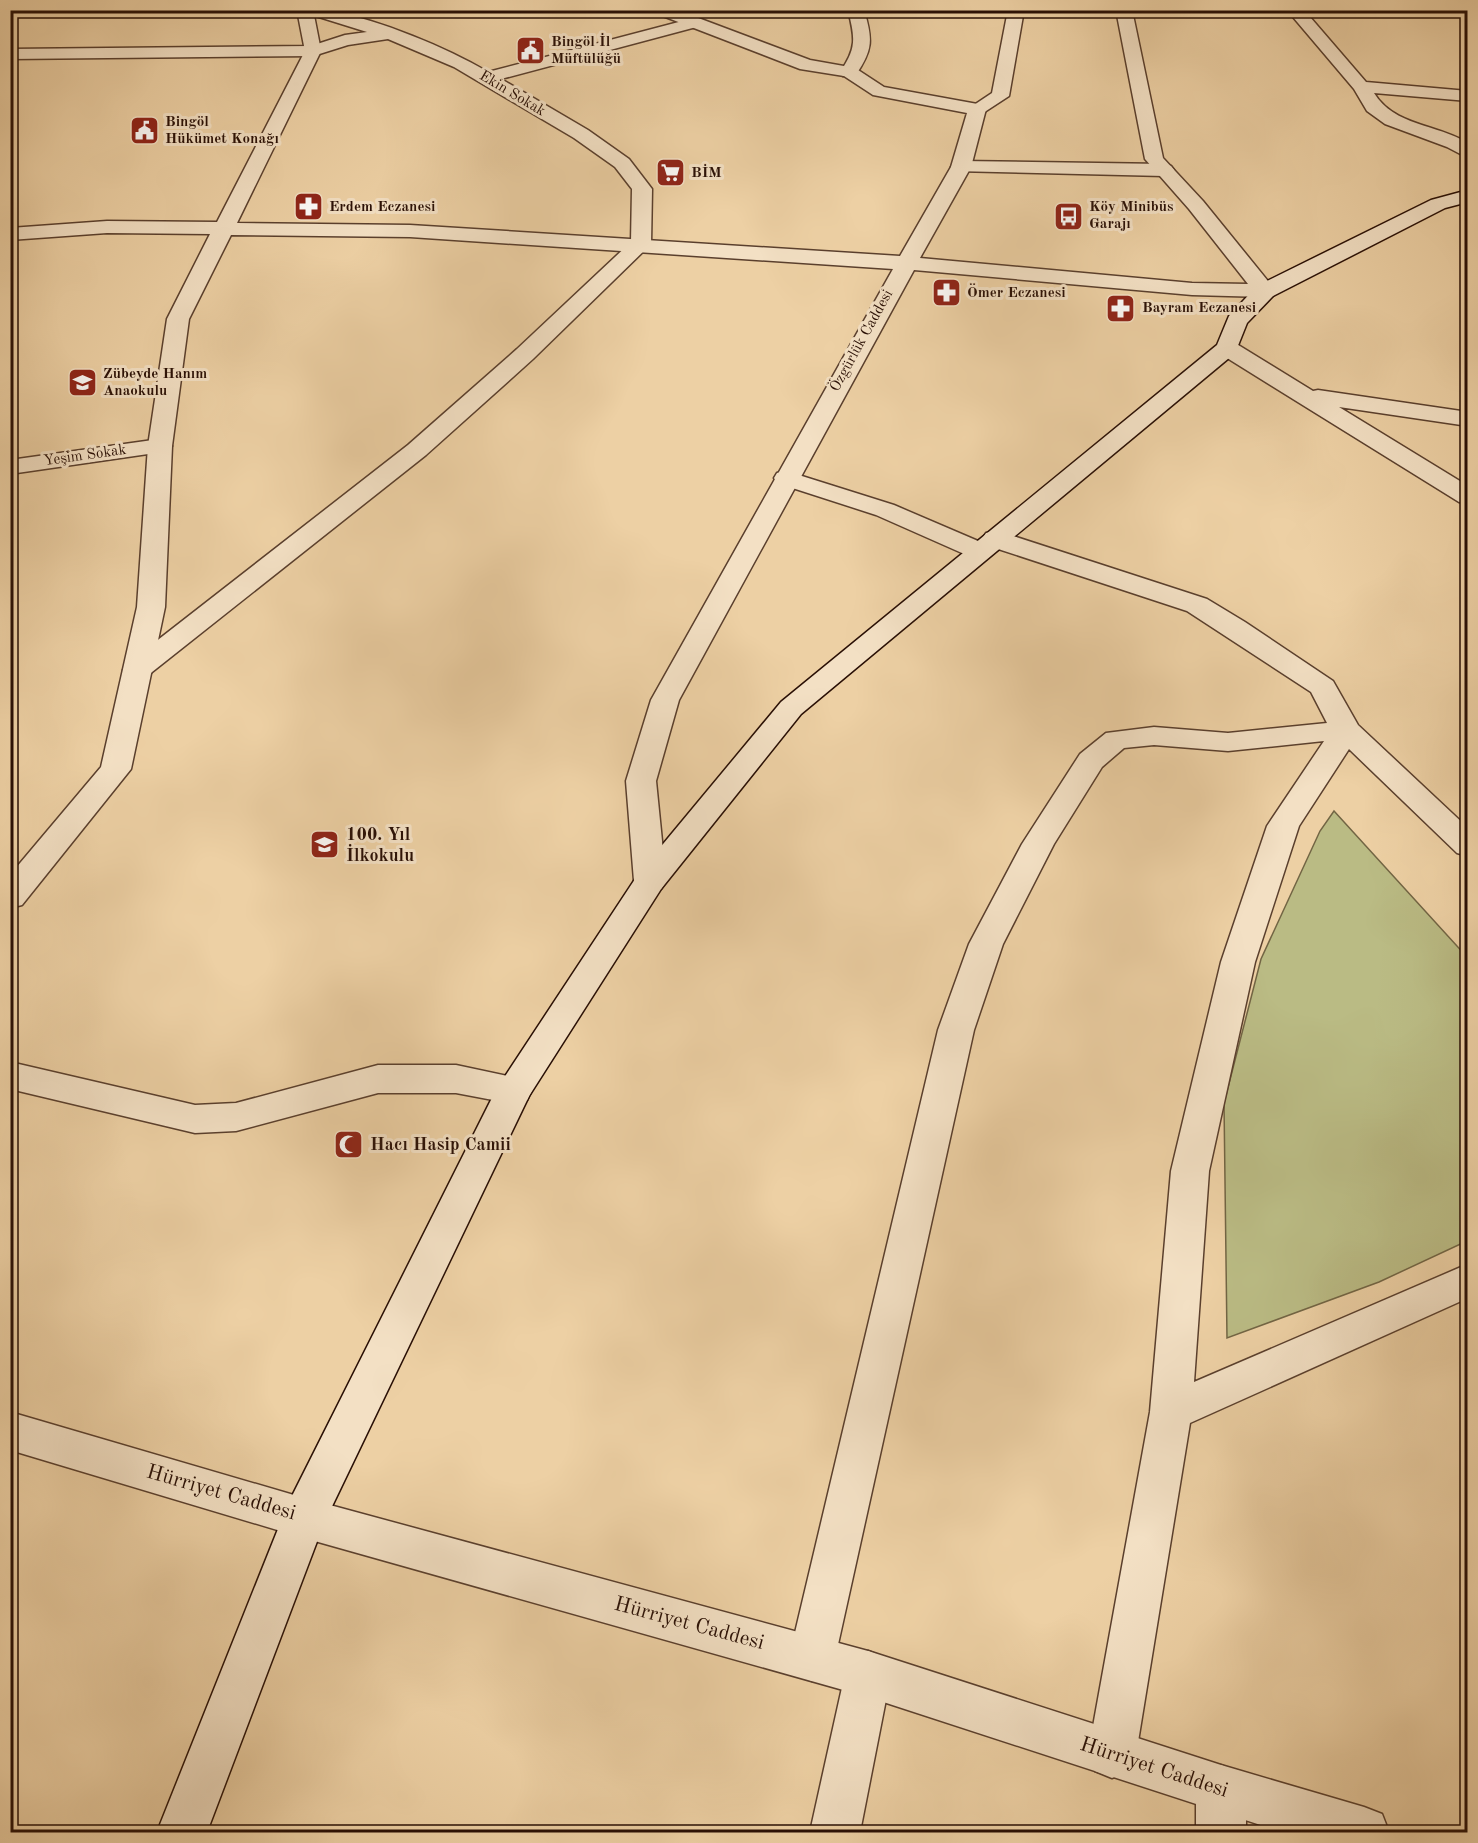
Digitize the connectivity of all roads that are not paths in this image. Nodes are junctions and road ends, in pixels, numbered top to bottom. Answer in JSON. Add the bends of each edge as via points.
{"nodes":[{"id":1,"x":305,"y":10,"type":"edge"},
{"id":2,"x":312,"y":10,"type":"edge"},
{"id":3,"x":661,"y":10,"type":"edge"},
{"id":4,"x":856,"y":10,"type":"edge"},
{"id":5,"x":1016,"y":10,"type":"edge"},
{"id":6,"x":1124,"y":10,"type":"edge"},
{"id":7,"x":1295,"y":10,"type":"edge"},
{"id":8,"x":694,"y":23,"type":"junction"},
{"id":9,"x":391,"y":34,"type":"junction"},
{"id":10,"x":313,"y":51,"type":"junction"},
{"id":11,"x":10,"y":54,"type":"edge"},
{"id":12,"x":849,"y":72,"type":"junction"},
{"id":13,"x":486,"y":78,"type":"junction"},
{"id":14,"x":1361,"y":87,"type":"junction"},
{"id":15,"x":1467,"y":96,"type":"edge"},
{"id":16,"x":977,"y":109,"type":"junction"},
{"id":17,"x":1467,"y":152,"type":"edge"},
{"id":18,"x":961,"y":167,"type":"junction"},
{"id":19,"x":1164,"y":170,"type":"junction"},
{"id":20,"x":1467,"y":196,"type":"edge"},
{"id":21,"x":222,"y":228,"type":"junction"},
{"id":22,"x":10,"y":234,"type":"edge"},
{"id":23,"x":641,"y":244,"type":"junction"},
{"id":24,"x":905,"y":263,"type":"junction"},
{"id":25,"x":1265,"y":291,"type":"junction"},
{"id":26,"x":1227,"y":348,"type":"junction"},
{"id":27,"x":1304,"y":395,"type":"junction"},
{"id":28,"x":1467,"y":419,"type":"edge"},
{"id":29,"x":160,"y":446,"type":"junction"},
{"id":30,"x":10,"y":467,"type":"edge"},
{"id":31,"x":786,"y":478,"type":"junction"},
{"id":32,"x":1467,"y":497,"type":"edge"},
{"id":33,"x":988,"y":545,"type":"junction"},
{"id":34,"x":137,"y":670,"type":"junction"},
{"id":35,"x":1346,"y":730,"type":"junction"},
{"id":36,"x":1467,"y":846,"type":"edge"},
{"id":37,"x":650,"y":881,"type":"junction"},
{"id":38,"x":10,"y":897,"type":"edge"},
{"id":39,"x":10,"y":1076,"type":"edge"},
{"id":40,"x":514,"y":1090,"type":"junction"},
{"id":41,"x":1467,"y":1280,"type":"edge"},
{"id":42,"x":1171,"y":1412,"type":"junction"},
{"id":43,"x":10,"y":1431,"type":"edge"},
{"id":44,"x":303,"y":1518,"type":"junction"},
{"id":45,"x":812,"y":1658,"type":"junction"},
{"id":46,"x":868,"y":1674,"type":"junction"},
{"id":47,"x":1112,"y":1754,"type":"junction"},
{"id":48,"x":1221,"y":1811,"type":"edge"},
{"id":49,"x":182,"y":1833,"type":"edge"},
{"id":50,"x":836,"y":1833,"type":"edge"},
{"id":51,"x":1364,"y":1833,"type":"edge"}],
"edges":[{"from":1,"to":10,"type":"street"},
{"from":2,"to":9,"type":"street","name":"Ekin Sokak"},
{"from":3,"to":8,"type":"street"},
{"from":4,"to":12,"type":"street","via":[[863,39],[862,54]]},
{"from":5,"to":16,"type":"street","via":[[999,96]]},
{"from":6,"to":19,"type":"street","via":[[1154,159]]},
{"from":7,"to":14,"type":"street"},
{"from":8,"to":12,"type":"street","via":[[806,65]]},
{"from":8,"to":13,"type":"street"},
{"from":9,"to":10,"type":"street","via":[[345,40]]},
{"from":9,"to":13,"type":"street","name":"Ekin Sokak"},
{"from":10,"to":11,"type":"street"},
{"from":10,"to":21,"type":"street"},
{"from":12,"to":16,"type":"street","via":[[879,91]]},
{"from":13,"to":23,"type":"street","name":"Ekin Sokak","via":[[622,163],[642,189]]},
{"from":14,"to":15,"type":"street"},
{"from":14,"to":17,"type":"street","via":[[1373,107],[1391,120],[1454,143]]},
{"from":16,"to":18,"type":"street","name":"Özgürlük Caddesi"},
{"from":18,"to":19,"type":"street"},
{"from":18,"to":24,"type":"street","name":"Özgürlük Caddesi"},
{"from":19,"to":25,"type":"street"},
{"from":20,"to":25,"type":"street","via":[[1438,204]]},
{"from":21,"to":22,"type":"street","via":[[107,227]]},
{"from":21,"to":23,"type":"street","via":[[410,231]]},
{"from":21,"to":29,"type":"street","via":[[178,319]]},
{"from":23,"to":24,"type":"street"},
{"from":23,"to":34,"type":"street","via":[[417,450]]},
{"from":24,"to":25,"type":"street","via":[[1192,290]]},
{"from":24,"to":31,"type":"street","name":"Özgürlük Caddesi"},
{"from":25,"to":26,"type":"street","via":[[1237,321]]},
{"from":26,"to":27,"type":"street"},
{"from":26,"to":33,"type":"street"},
{"from":27,"to":28,"type":"street"},
{"from":27,"to":32,"type":"street"},
{"from":29,"to":30,"type":"street","name":"Yeşim Sokak"},
{"from":29,"to":34,"type":"street","via":[[151,607]]},
{"from":31,"to":33,"type":"street"},
{"from":31,"to":37,"type":"street","name":"Özgürlük Caddesi","via":[[665,700],[640,782]]},
{"from":33,"to":35,"type":"street","via":[[1197,605],[1323,687]]},
{"from":33,"to":37,"type":"street","via":[[791,708]]},
{"from":34,"to":38,"type":"street","via":[[116,769]]},
{"from":35,"to":36,"type":"street"},
{"from":35,"to":42,"type":"street","via":[[1283,826],[1238,962],[1190,1171]]},
{"from":35,"to":45,"type":"street","via":[[1228,742],[1154,736],[1116,740],[1091,761],[1038,844],[986,944],[956,1030]]},
{"from":37,"to":40,"type":"street"},
{"from":39,"to":40,"type":"street","via":[[195,1119],[236,1117],[378,1079],[456,1079]]},
{"from":40,"to":44,"type":"street"},
{"from":41,"to":42,"type":"street"},
{"from":42,"to":47,"type":"street"},
{"from":43,"to":44,"type":"street","name":"Hürriyet Caddesi"},
{"from":44,"to":45,"type":"street","name":"Hürriyet Caddesi"},
{"from":44,"to":49,"type":"street"},
{"from":45,"to":46,"type":"street","name":"Hürriyet Caddesi"},
{"from":46,"to":47,"type":"street","name":"Hürriyet Caddesi"},
{"from":46,"to":50,"type":"street"},
{"from":47,"to":48,"type":"street","name":"Hürriyet Caddesi"},
{"from":48,"to":51,"type":"street","name":"Hürriyet Caddesi"}]}
